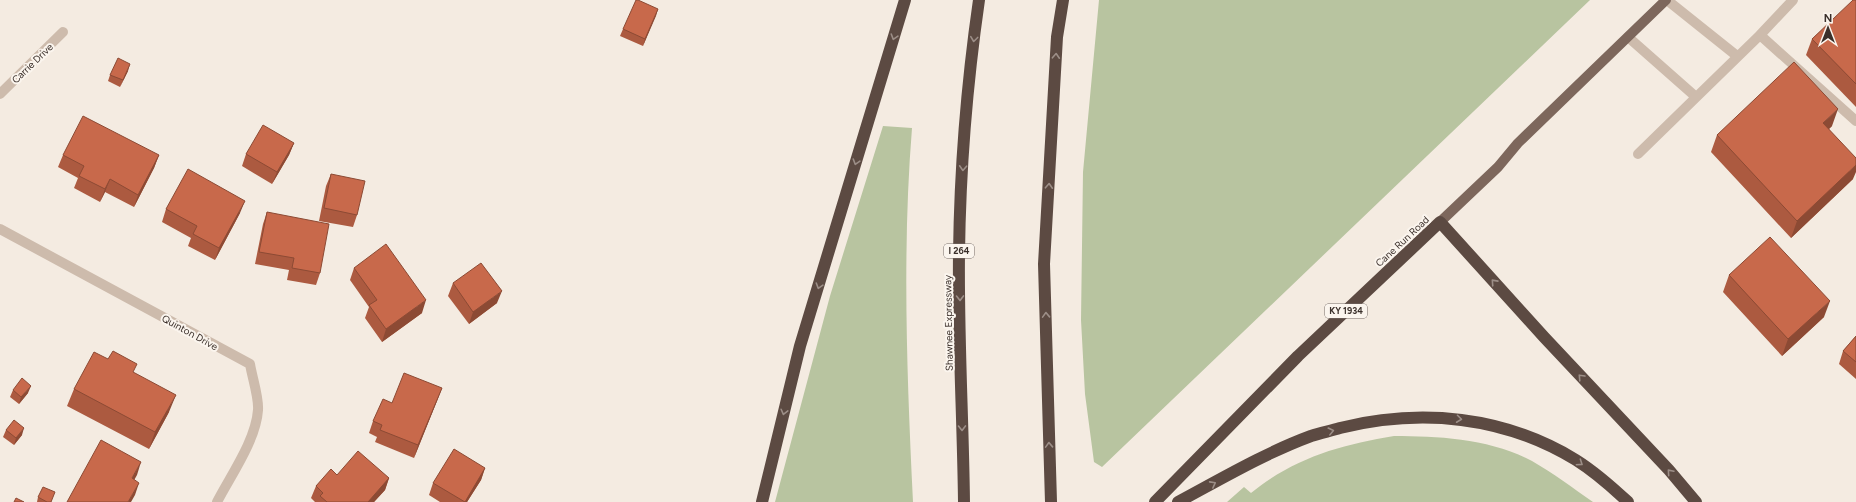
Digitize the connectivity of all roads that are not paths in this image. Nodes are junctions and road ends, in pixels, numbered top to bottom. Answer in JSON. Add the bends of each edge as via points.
{"nodes":[{"id":1,"x":905,"y":0,"type":"edge"},
{"id":2,"x":979,"y":0,"type":"edge"},
{"id":3,"x":1062,"y":0,"type":"edge"},
{"id":4,"x":1667,"y":0,"type":"edge"},
{"id":5,"x":1792,"y":0,"type":"edge"},
{"id":6,"x":63,"y":32,"type":"dead end"},
{"id":7,"x":1760,"y":34,"type":"junction"},
{"id":8,"x":1628,"y":37,"type":"junction"},
{"id":9,"x":1738,"y":56,"type":"junction"},
{"id":10,"x":0,"y":94,"type":"edge"},
{"id":11,"x":1696,"y":97,"type":"junction"},
{"id":12,"x":1856,"y":121,"type":"edge"},
{"id":13,"x":1638,"y":154,"type":"dead end"},
{"id":14,"x":1440,"y":222,"type":"junction"},
{"id":15,"x":0,"y":228,"type":"edge"},
{"id":16,"x":1050,"y":484,"type":"junction"},
{"id":17,"x":217,"y":502,"type":"edge"},
{"id":18,"x":762,"y":502,"type":"edge"},
{"id":19,"x":964,"y":502,"type":"edge"},
{"id":20,"x":1051,"y":502,"type":"edge"},
{"id":21,"x":1055,"y":502,"type":"edge"},
{"id":22,"x":1155,"y":502,"type":"edge"},
{"id":23,"x":1178,"y":502,"type":"edge"},
{"id":24,"x":1628,"y":502,"type":"edge"},
{"id":25,"x":1696,"y":502,"type":"edge"}],
"edges":[{"from":1,"to":18,"type":"highway","one_way":true,"via":[[800,346]]},
{"from":2,"to":19,"type":"highway","name":"Shawnee Expressway","number":"I 264","one_way":true,"via":[[964,148],[959,253]]},
{"from":16,"to":3,"type":"highway","one_way":true,"via":[[1044,264],[1057,37]]},
{"from":4,"to":8,"type":"main road","name":"Cane Run Road","number":"KY 1934"},
{"from":4,"to":9,"type":"street"},
{"from":5,"to":7,"type":"street"},
{"from":6,"to":10,"type":"street","name":"Carrie Drive"},
{"from":7,"to":9,"type":"street"},
{"from":7,"to":12,"type":"street"},
{"from":8,"to":11,"type":"street"},
{"from":8,"to":14,"type":"main road","name":"Cane Run Road","number":"KY 1934"},
{"from":9,"to":11,"type":"street"},
{"from":11,"to":13,"type":"street"},
{"from":14,"to":22,"type":"highway","name":"Cane Run Road","number":"KY 1934","via":[[1298,356]]},
{"from":25,"to":14,"type":"highway","one_way":true},
{"from":15,"to":17,"type":"street","name":"Quinton Drive","via":[[250,364],[259,408],[256,424]]},
{"from":16,"to":20,"type":"highway"},
{"from":16,"to":21,"type":"highway"},
{"from":23,"to":24,"type":"highway","one_way":true,"via":[[1279,449],[1312,436],[1371,421],[1425,417],[1461,419],[1515,432],[1546,444],[1588,468]]}]}
